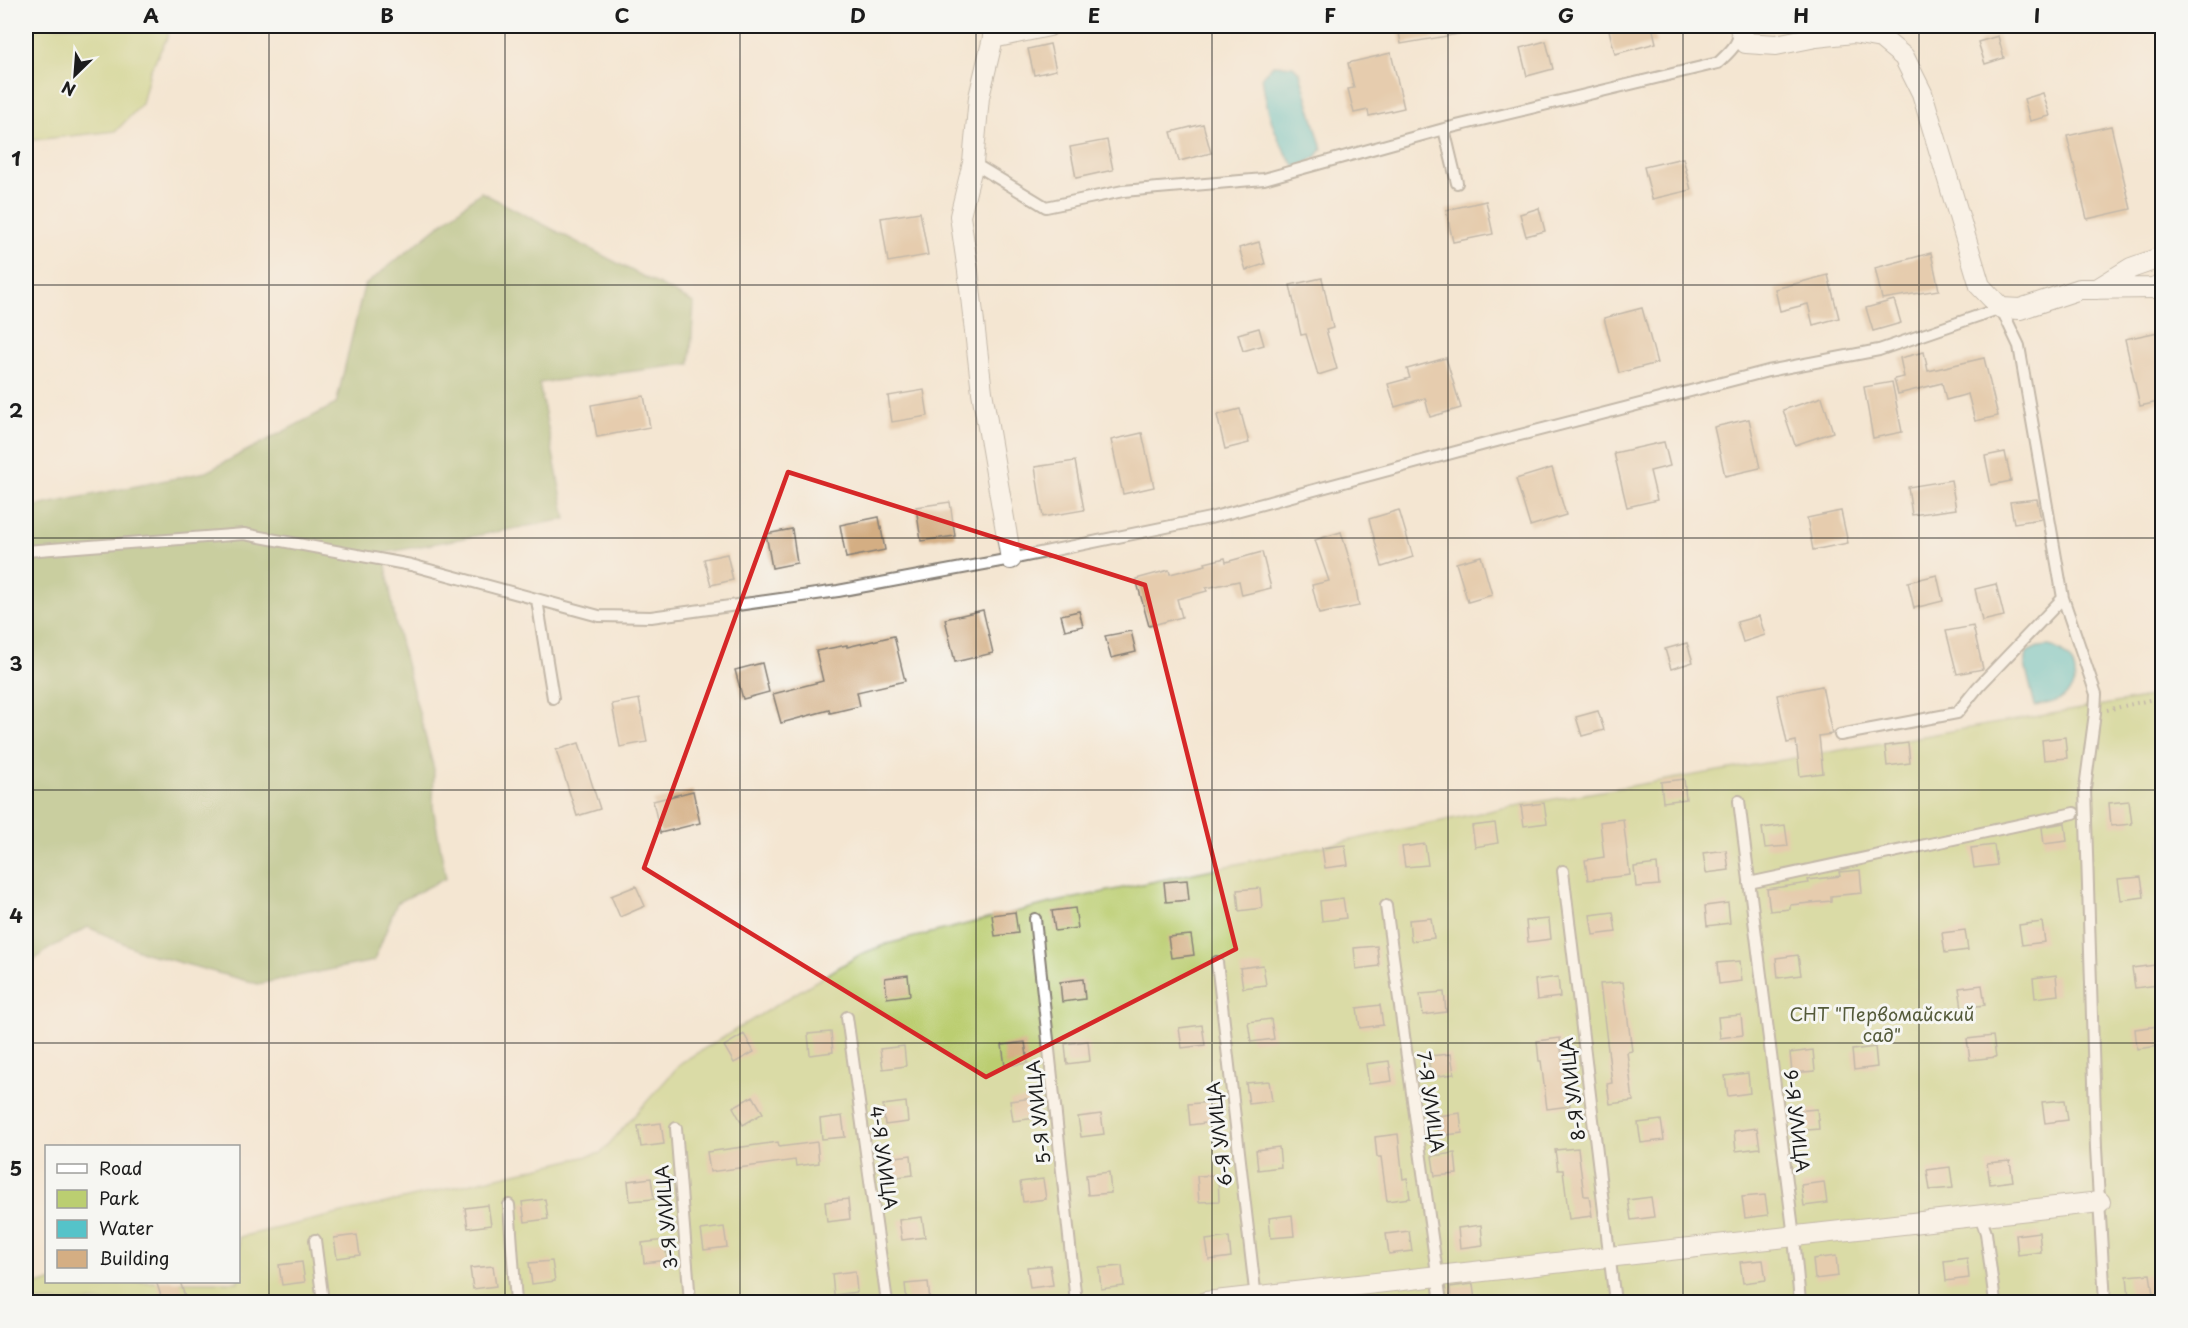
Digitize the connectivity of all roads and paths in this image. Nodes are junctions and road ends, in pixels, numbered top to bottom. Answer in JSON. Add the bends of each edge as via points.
{"nodes":[{"id":1,"x":1049,"y":26,"type":"edge"},
{"id":2,"x":1738,"y":26,"type":"edge"},
{"id":3,"x":993,"y":32,"type":"edge"},
{"id":4,"x":1444,"y":129,"type":"junction"},
{"id":5,"x":973,"y":163,"type":"junction"},
{"id":6,"x":1457,"y":183,"type":"dead end"},
{"id":7,"x":2163,"y":257,"type":"edge"},
{"id":8,"x":2163,"y":284,"type":"edge"},
{"id":9,"x":2097,"y":289,"type":"junction"},
{"id":10,"x":2001,"y":308,"type":"junction"},
{"id":11,"x":26,"y":551,"type":"edge"},
{"id":12,"x":1011,"y":559,"type":"junction"},
{"id":13,"x":2063,"y":598,"type":"junction"},
{"id":14,"x":537,"y":600,"type":"junction"},
{"id":15,"x":2163,"y":697,"type":"edge"},
{"id":16,"x":553,"y":698,"type":"dead end"},
{"id":17,"x":2095,"y":713,"type":"junction"},
{"id":18,"x":1840,"y":735,"type":"dead end"},
{"id":19,"x":1739,"y":801,"type":"dead end"},
{"id":20,"x":2074,"y":813,"type":"dead end"},
{"id":21,"x":1563,"y":871,"type":"dead end"},
{"id":22,"x":1749,"y":883,"type":"junction"},
{"id":23,"x":1386,"y":906,"type":"dead end"},
{"id":24,"x":1035,"y":919,"type":"dead end"},
{"id":25,"x":1217,"y":962,"type":"dead end"},
{"id":26,"x":846,"y":1017,"type":"dead end"},
{"id":27,"x":676,"y":1128,"type":"dead end"},
{"id":28,"x":2100,"y":1203,"type":"junction"},
{"id":29,"x":509,"y":1205,"type":"dead end"},
{"id":30,"x":1980,"y":1216,"type":"junction"},
{"id":31,"x":1794,"y":1237,"type":"junction"},
{"id":32,"x":315,"y":1240,"type":"dead end"},
{"id":33,"x":1610,"y":1258,"type":"junction"},
{"id":34,"x":1438,"y":1277,"type":"junction"},
{"id":35,"x":1256,"y":1300,"type":"edge"},
{"id":36,"x":323,"y":1302,"type":"edge"},
{"id":37,"x":516,"y":1302,"type":"edge"},
{"id":38,"x":690,"y":1302,"type":"edge"},
{"id":39,"x":888,"y":1302,"type":"edge"},
{"id":40,"x":1076,"y":1302,"type":"edge"},
{"id":41,"x":1206,"y":1302,"type":"edge"},
{"id":42,"x":1441,"y":1302,"type":"edge"},
{"id":43,"x":1615,"y":1302,"type":"edge"},
{"id":44,"x":1800,"y":1302,"type":"edge"},
{"id":45,"x":1995,"y":1302,"type":"edge"},
{"id":46,"x":2106,"y":1302,"type":"edge"}],
"edges":[{"from":1,"to":3,"type":"street"},
{"from":2,"to":4,"type":"lane","via":[[1739,36],[1733,48],[1718,63]]},
{"from":2,"to":10,"type":"street","via":[[1746,43],[1776,45],[1853,33],[1881,38],[1904,57],[1922,93],[1980,286]]},
{"from":3,"to":5,"type":"street","via":[[980,97]]},
{"from":4,"to":5,"type":"lane","via":[[1264,179],[1123,191],[1046,207]]},
{"from":4,"to":6,"type":"lane"},
{"from":5,"to":12,"type":"street","via":[[960,216],[982,392]]},
{"from":7,"to":9,"type":"street","via":[[2131,268]]},
{"from":8,"to":9,"type":"street","via":[[2153,288]]},
{"from":9,"to":10,"type":"street","via":[[2080,289],[2020,309]]},
{"from":10,"to":12,"type":"lane","via":[[1879,350],[1768,371],[1210,518]]},
{"from":10,"to":13,"type":"lane","via":[[2019,346]]},
{"from":11,"to":14,"type":"lane","via":[[244,534],[411,566]]},
{"from":12,"to":14,"type":"lane","via":[[838,591],[651,617],[599,616]]},
{"from":13,"to":17,"type":"lane","via":[[2096,694]]},
{"from":13,"to":18,"type":"lane","via":[[1957,713]]},
{"from":14,"to":16,"type":"lane"},
{"from":15,"to":17,"type":"path"},
{"from":17,"to":28,"type":"lane","via":[[2085,788]]},
{"from":19,"to":22,"type":"lane","name":"9-Я УЛИЦА"},
{"from":20,"to":22,"type":"lane"},
{"from":21,"to":33,"type":"lane","name":"8-Я УЛИЦА"},
{"from":22,"to":31,"type":"lane","name":"9-Я УЛИЦА"},
{"from":23,"to":34,"type":"lane","name":"7-Я УЛИЦА"},
{"from":24,"to":40,"type":"lane","name":"5-Я УЛИЦА"},
{"from":25,"to":35,"type":"lane","name":"6-Я УЛИЦА"},
{"from":26,"to":39,"type":"lane","name":"4-Я УЛИЦА"},
{"from":27,"to":38,"type":"lane","name":"3-Я УЛИЦА"},
{"from":28,"to":30,"type":"street"},
{"from":28,"to":46,"type":"lane"},
{"from":29,"to":37,"type":"lane"},
{"from":30,"to":31,"type":"street"},
{"from":30,"to":45,"type":"lane"},
{"from":31,"to":33,"type":"street"},
{"from":31,"to":44,"type":"lane","name":"9-Я УЛИЦА"},
{"from":32,"to":36,"type":"lane"},
{"from":33,"to":34,"type":"street"},
{"from":33,"to":43,"type":"lane","name":"8-Я УЛИЦА"},
{"from":34,"to":35,"type":"street"},
{"from":34,"to":42,"type":"lane","name":"7-Я УЛИЦА"},
{"from":35,"to":41,"type":"street"}]}
